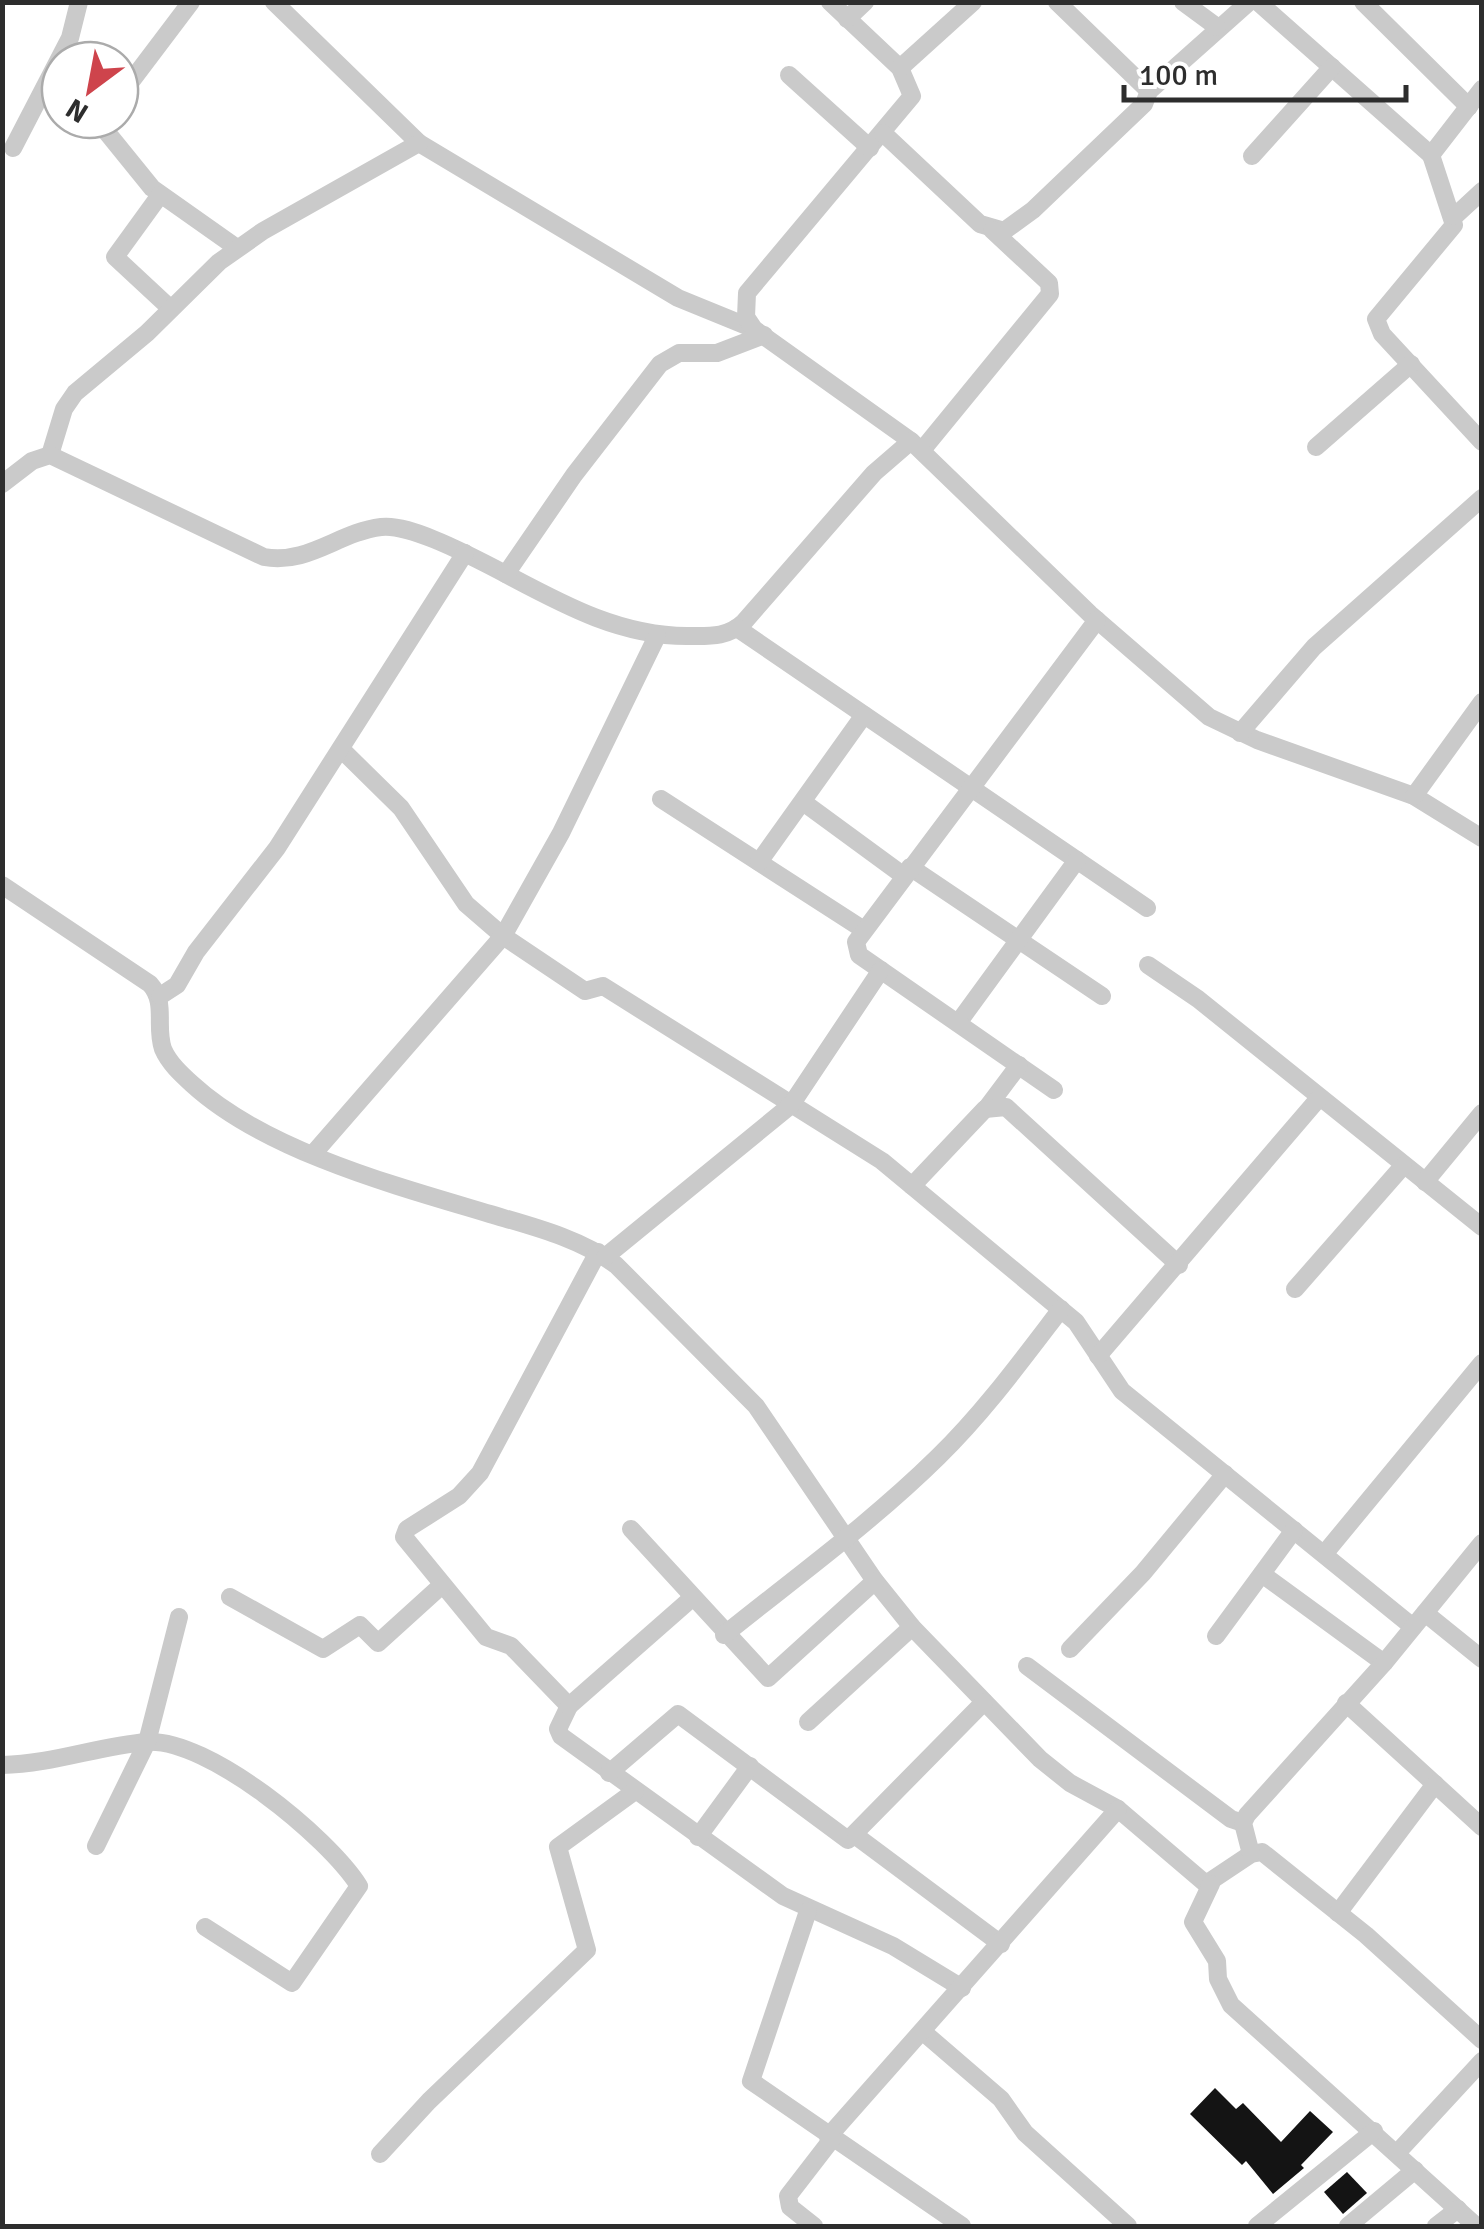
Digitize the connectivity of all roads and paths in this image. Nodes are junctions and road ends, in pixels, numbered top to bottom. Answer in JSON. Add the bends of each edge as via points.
{"nodes":[{"id":1,"x":79,"y":2,"type":"edge"},
{"id":2,"x":191,"y":2,"type":"edge"},
{"id":3,"x":274,"y":2,"type":"edge"},
{"id":4,"x":830,"y":2,"type":"edge"},
{"id":5,"x":864,"y":2,"type":"edge"},
{"id":6,"x":973,"y":2,"type":"edge"},
{"id":7,"x":1057,"y":2,"type":"edge"},
{"id":8,"x":1183,"y":2,"type":"edge"},
{"id":9,"x":1249,"y":2,"type":"edge"},
{"id":10,"x":1258,"y":2,"type":"edge"},
{"id":11,"x":1363,"y":2,"type":"edge"},
{"id":12,"x":847,"y":18,"type":"junction"},
{"id":13,"x":1218,"y":27,"type":"junction"},
{"id":14,"x":1332,"y":67,"type":"junction"},
{"id":15,"x":900,"y":68,"type":"junction"},
{"id":16,"x":140,"y":70,"type":"edge"},
{"id":17,"x":789,"y":75,"type":"dead end"},
{"id":18,"x":1482,"y":89,"type":"edge"},
{"id":19,"x":1149,"y":91,"type":"junction"},
{"id":20,"x":1468,"y":107,"type":"junction"},
{"id":21,"x":113,"y":140,"type":"edge"},
{"id":22,"x":877,"y":140,"type":"junction"},
{"id":23,"x":419,"y":142,"type":"junction"},
{"id":24,"x":13,"y":148,"type":"dead end"},
{"id":25,"x":1431,"y":155,"type":"junction"},
{"id":26,"x":1252,"y":156,"type":"dead end"},
{"id":27,"x":1482,"y":191,"type":"edge"},
{"id":28,"x":160,"y":195,"type":"junction"},
{"id":29,"x":1455,"y":216,"type":"junction"},
{"id":30,"x":992,"y":230,"type":"junction"},
{"id":31,"x":238,"y":248,"type":"junction"},
{"id":32,"x":171,"y":309,"type":"junction"},
{"id":33,"x":759,"y":332,"type":"junction"},
{"id":34,"x":1411,"y":364,"type":"junction"},
{"id":35,"x":1482,"y":442,"type":"edge"},
{"id":36,"x":917,"y":445,"type":"junction"},
{"id":37,"x":1316,"y":446,"type":"dead end"},
{"id":38,"x":50,"y":454,"type":"junction"},
{"id":39,"x":2,"y":484,"type":"edge"},
{"id":40,"x":1482,"y":498,"type":"edge"},
{"id":41,"x":465,"y":554,"type":"junction"},
{"id":42,"x":506,"y":574,"type":"junction"},
{"id":43,"x":1096,"y":620,"type":"junction"},
{"id":44,"x":737,"y":628,"type":"junction"},
{"id":45,"x":657,"y":636,"type":"junction"},
{"id":46,"x":1482,"y":702,"type":"edge"},
{"id":47,"x":864,"y":715,"type":"junction"},
{"id":48,"x":1475,"y":724,"type":"edge"},
{"id":49,"x":1240,"y":733,"type":"junction"},
{"id":50,"x":341,"y":749,"type":"junction"},
{"id":51,"x":969,"y":786,"type":"junction"},
{"id":52,"x":1414,"y":796,"type":"junction"},
{"id":53,"x":662,"y":799,"type":"dead end"},
{"id":54,"x":803,"y":802,"type":"junction"},
{"id":55,"x":1482,"y":838,"type":"edge"},
{"id":56,"x":1078,"y":860,"type":"junction"},
{"id":57,"x":759,"y":862,"type":"junction"},
{"id":58,"x":907,"y":871,"type":"junction"},
{"id":59,"x":2,"y":885,"type":"edge"},
{"id":60,"x":1147,"y":908,"type":"dead end"},
{"id":61,"x":864,"y":930,"type":"junction"},
{"id":62,"x":503,"y":936,"type":"junction"},
{"id":63,"x":1019,"y":941,"type":"junction"},
{"id":64,"x":1148,"y":965,"type":"dead end"},
{"id":65,"x":881,"y":970,"type":"junction"},
{"id":66,"x":160,"y":996,"type":"junction"},
{"id":67,"x":1102,"y":996,"type":"dead end"},
{"id":68,"x":958,"y":1024,"type":"junction"},
{"id":69,"x":1019,"y":1066,"type":"junction"},
{"id":70,"x":1054,"y":1090,"type":"dead end"},
{"id":71,"x":1319,"y":1098,"type":"junction"},
{"id":72,"x":790,"y":1105,"type":"junction"},
{"id":73,"x":986,"y":1110,"type":"junction"},
{"id":74,"x":1482,"y":1113,"type":"edge"},
{"id":75,"x":313,"y":1154,"type":"junction"},
{"id":76,"x":1404,"y":1166,"type":"junction"},
{"id":77,"x":1425,"y":1182,"type":"junction"},
{"id":78,"x":912,"y":1186,"type":"junction"},
{"id":79,"x":1482,"y":1227,"type":"edge"},
{"id":80,"x":602,"y":1255,"type":"junction"},
{"id":81,"x":1179,"y":1265,"type":"junction"},
{"id":82,"x":1294,"y":1288,"type":"dead end"},
{"id":83,"x":1061,"y":1309,"type":"junction"},
{"id":84,"x":1098,"y":1356,"type":"junction"},
{"id":85,"x":1482,"y":1362,"type":"edge"},
{"id":86,"x":1225,"y":1474,"type":"junction"},
{"id":87,"x":631,"y":1529,"type":"dead end"},
{"id":88,"x":1294,"y":1530,"type":"junction"},
{"id":89,"x":846,"y":1538,"type":"junction"},
{"id":90,"x":1482,"y":1543,"type":"edge"},
{"id":91,"x":1325,"y":1553,"type":"junction"},
{"id":92,"x":1262,"y":1574,"type":"junction"},
{"id":93,"x":875,"y":1581,"type":"junction"},
{"id":94,"x":442,"y":1585,"type":"junction"},
{"id":95,"x":230,"y":1597,"type":"dead end"},
{"id":96,"x":692,"y":1598,"type":"junction"},
{"id":97,"x":178,"y":1617,"type":"dead end"},
{"id":98,"x":1419,"y":1620,"type":"junction"},
{"id":99,"x":912,"y":1627,"type":"junction"},
{"id":100,"x":724,"y":1634,"type":"junction"},
{"id":101,"x":1216,"y":1636,"type":"dead end"},
{"id":102,"x":1070,"y":1649,"type":"dead end"},
{"id":103,"x":1482,"y":1659,"type":"edge"},
{"id":104,"x":1384,"y":1663,"type":"junction"},
{"id":105,"x":1027,"y":1666,"type":"dead end"},
{"id":106,"x":984,"y":1702,"type":"junction"},
{"id":107,"x":1346,"y":1703,"type":"junction"},
{"id":108,"x":569,"y":1706,"type":"junction"},
{"id":109,"x":808,"y":1722,"type":"dead end"},
{"id":110,"x":147,"y":1742,"type":"junction"},
{"id":111,"x":2,"y":1765,"type":"edge"},
{"id":112,"x":750,"y":1766,"type":"junction"},
{"id":113,"x":609,"y":1773,"type":"junction"},
{"id":114,"x":1434,"y":1784,"type":"junction"},
{"id":115,"x":635,"y":1791,"type":"junction"},
{"id":116,"x":1118,"y":1809,"type":"junction"},
{"id":117,"x":1243,"y":1823,"type":"junction"},
{"id":118,"x":1482,"y":1827,"type":"edge"},
{"id":119,"x":856,"y":1836,"type":"junction"},
{"id":120,"x":698,"y":1837,"type":"junction"},
{"id":121,"x":96,"y":1846,"type":"dead end"},
{"id":122,"x":1251,"y":1854,"type":"junction"},
{"id":123,"x":1212,"y":1884,"type":"junction"},
{"id":124,"x":808,"y":1910,"type":"junction"},
{"id":125,"x":1338,"y":1913,"type":"junction"},
{"id":126,"x":205,"y":1927,"type":"dead end"},
{"id":127,"x":1001,"y":1944,"type":"junction"},
{"id":128,"x":962,"y":1988,"type":"junction"},
{"id":129,"x":922,"y":2031,"type":"junction"},
{"id":130,"x":1482,"y":2040,"type":"edge"},
{"id":131,"x":1482,"y":2061,"type":"edge"},
{"id":132,"x":1374,"y":2131,"type":"junction"},
{"id":133,"x":830,"y":2138,"type":"junction"},
{"id":134,"x":1398,"y":2152,"type":"junction"},
{"id":135,"x":380,"y":2154,"type":"dead end"},
{"id":136,"x":1415,"y":2170,"type":"junction"},
{"id":137,"x":1458,"y":2210,"type":"junction"},
{"id":138,"x":814,"y":2226,"type":"edge"},
{"id":139,"x":962,"y":2226,"type":"edge"},
{"id":140,"x":1128,"y":2226,"type":"edge"},
{"id":141,"x":1257,"y":2226,"type":"edge"},
{"id":142,"x":1348,"y":2226,"type":"edge"},
{"id":143,"x":1436,"y":2226,"type":"edge"},
{"id":144,"x":1476,"y":2226,"type":"edge"}],
"edges":[{"from":1,"to":24,"type":"street","via":[[70,38]]},
{"from":2,"to":16,"type":"street"},
{"from":3,"to":23,"type":"street"},
{"from":4,"to":12,"type":"street"},
{"from":5,"to":12,"type":"street"},
{"from":6,"to":15,"type":"street"},
{"from":7,"to":19,"type":"street"},
{"from":8,"to":13,"type":"street"},
{"from":9,"to":13,"type":"street"},
{"from":10,"to":14,"type":"street"},
{"from":11,"to":20,"type":"street"},
{"from":12,"to":15,"type":"street"},
{"from":13,"to":19,"type":"street"},
{"from":14,"to":25,"type":"street"},
{"from":14,"to":26,"type":"street"},
{"from":15,"to":22,"type":"street","via":[[912,96]]},
{"from":17,"to":22,"type":"street"},
{"from":18,"to":20,"type":"street"},
{"from":19,"to":30,"type":"street","via":[[1144,104],[1033,210],[1011,228]]},
{"from":20,"to":25,"type":"street"},
{"from":21,"to":28,"type":"street"},
{"from":22,"to":30,"type":"street"},
{"from":22,"to":33,"type":"street","via":[[747,292],[746,317]]},
{"from":23,"to":31,"type":"street"},
{"from":23,"to":33,"type":"street","via":[[678,298]]},
{"from":25,"to":29,"type":"street"},
{"from":27,"to":29,"type":"street"},
{"from":28,"to":31,"type":"street"},
{"from":28,"to":32,"type":"street","via":[[115,256]]},
{"from":29,"to":34,"type":"street","via":[[1449,234],[1378,314],[1382,334]]},
{"from":30,"to":36,"type":"street","via":[[1049,283],[1050,294]]},
{"from":31,"to":32,"type":"street"},
{"from":32,"to":38,"type":"street","via":[[75,393]]},
{"from":33,"to":36,"type":"street"},
{"from":33,"to":42,"type":"street","via":[[717,353],[679,353],[660,364]]},
{"from":34,"to":35,"type":"street"},
{"from":34,"to":37,"type":"street"},
{"from":36,"to":43,"type":"street"},
{"from":36,"to":44,"type":"street","via":[[874,474]]},
{"from":38,"to":39,"type":"street"},
{"from":38,"to":41,"type":"street","via":[[264,557],[309,554],[380,527]]},
{"from":40,"to":49,"type":"street","via":[[1314,647]]},
{"from":41,"to":42,"type":"street"},
{"from":41,"to":50,"type":"street"},
{"from":42,"to":45,"type":"street","via":[[597,620]]},
{"from":43,"to":49,"type":"street","via":[[1209,717]]},
{"from":43,"to":51,"type":"street"},
{"from":44,"to":45,"type":"street","via":[[716,636]]},
{"from":44,"to":47,"type":"street"},
{"from":45,"to":62,"type":"street"},
{"from":46,"to":48,"type":"street"},
{"from":47,"to":51,"type":"street"},
{"from":47,"to":54,"type":"street"},
{"from":48,"to":52,"type":"street"},
{"from":49,"to":52,"type":"street"},
{"from":50,"to":62,"type":"street","via":[[401,808],[466,904]]},
{"from":50,"to":66,"type":"street","via":[[260,872],[177,985]]},
{"from":51,"to":56,"type":"street"},
{"from":51,"to":58,"type":"street"},
{"from":52,"to":55,"type":"street"},
{"from":53,"to":57,"type":"street"},
{"from":54,"to":57,"type":"street"},
{"from":54,"to":58,"type":"street"},
{"from":56,"to":60,"type":"street"},
{"from":56,"to":63,"type":"street"},
{"from":57,"to":61,"type":"street"},
{"from":58,"to":61,"type":"street"},
{"from":58,"to":63,"type":"street"},
{"from":59,"to":66,"type":"street"},
{"from":61,"to":65,"type":"street","via":[[856,949]]},
{"from":62,"to":72,"type":"street","via":[[585,991],[603,986]]},
{"from":62,"to":75,"type":"street"},
{"from":63,"to":67,"type":"street"},
{"from":63,"to":68,"type":"street"},
{"from":64,"to":71,"type":"street"},
{"from":65,"to":68,"type":"street"},
{"from":65,"to":72,"type":"street"},
{"from":66,"to":75,"type":"street","via":[[162,1046],[177,1070],[216,1103]]},
{"from":68,"to":69,"type":"street"},
{"from":69,"to":70,"type":"street"},
{"from":69,"to":73,"type":"street"},
{"from":71,"to":76,"type":"street"},
{"from":71,"to":81,"type":"street"},
{"from":72,"to":78,"type":"street","via":[[882,1160]]},
{"from":72,"to":80,"type":"street"},
{"from":73,"to":78,"type":"street"},
{"from":73,"to":81,"type":"street","via":[[1006,1106],[1024,1118]]},
{"from":74,"to":77,"type":"street"},
{"from":75,"to":80,"type":"street"},
{"from":76,"to":77,"type":"street"},
{"from":76,"to":82,"type":"street"},
{"from":77,"to":79,"type":"street"},
{"from":78,"to":83,"type":"street"},
{"from":80,"to":89,"type":"street","via":[[646,1291],[756,1406]]},
{"from":80,"to":94,"type":"street","via":[[480,1473],[459,1496],[404,1532]]},
{"from":81,"to":84,"type":"street"},
{"from":83,"to":84,"type":"street","via":[[1086,1332]]},
{"from":83,"to":89,"type":"street","via":[[972,1422]]},
{"from":84,"to":86,"type":"street","via":[[1122,1392]]},
{"from":85,"to":91,"type":"street"},
{"from":86,"to":88,"type":"street"},
{"from":86,"to":102,"type":"street"},
{"from":87,"to":96,"type":"street"},
{"from":88,"to":91,"type":"street"},
{"from":88,"to":92,"type":"street"},
{"from":89,"to":93,"type":"street"},
{"from":89,"to":100,"type":"street"},
{"from":90,"to":98,"type":"street"},
{"from":91,"to":98,"type":"street"},
{"from":92,"to":101,"type":"street"},
{"from":92,"to":104,"type":"street"},
{"from":93,"to":99,"type":"street"},
{"from":93,"to":100,"type":"street","via":[[774,1677],[761,1675]]},
{"from":94,"to":95,"type":"street","via":[[378,1644],[360,1625],[323,1649]]},
{"from":94,"to":108,"type":"street","via":[[486,1637],[511,1646]]},
{"from":96,"to":100,"type":"street"},
{"from":96,"to":108,"type":"street"},
{"from":97,"to":110,"type":"street"},
{"from":98,"to":103,"type":"street"},
{"from":98,"to":104,"type":"street"},
{"from":99,"to":106,"type":"street"},
{"from":99,"to":109,"type":"street"},
{"from":104,"to":107,"type":"street"},
{"from":105,"to":117,"type":"street"},
{"from":106,"to":116,"type":"street","via":[[1060,1776]]},
{"from":106,"to":119,"type":"street"},
{"from":107,"to":114,"type":"street"},
{"from":107,"to":117,"type":"street"},
{"from":108,"to":113,"type":"street","via":[[558,1732]]},
{"from":110,"to":111,"type":"street","via":[[55,1762]]},
{"from":110,"to":121,"type":"street"},
{"from":110,"to":126,"type":"street","via":[[194,1752],[260,1790],[359,1886],[294,1983]]},
{"from":112,"to":113,"type":"street","via":[[678,1714]]},
{"from":112,"to":119,"type":"street","via":[[840,1837]]},
{"from":112,"to":120,"type":"street"},
{"from":113,"to":115,"type":"street"},
{"from":114,"to":118,"type":"street"},
{"from":114,"to":125,"type":"street"},
{"from":115,"to":120,"type":"street"},
{"from":115,"to":135,"type":"street","via":[[558,1847],[587,1950]]},
{"from":116,"to":123,"type":"street"},
{"from":116,"to":127,"type":"street"},
{"from":117,"to":122,"type":"street"},
{"from":119,"to":127,"type":"street"},
{"from":120,"to":124,"type":"street"},
{"from":122,"to":123,"type":"street"},
{"from":122,"to":125,"type":"street","via":[[1262,1852]]},
{"from":123,"to":132,"type":"street","via":[[1193,1922],[1218,1962],[1225,1996]]},
{"from":124,"to":128,"type":"street","via":[[893,1946]]},
{"from":124,"to":133,"type":"street","via":[[750,2080]]},
{"from":125,"to":130,"type":"street"},
{"from":127,"to":128,"type":"street"},
{"from":128,"to":129,"type":"street"},
{"from":129,"to":133,"type":"street"},
{"from":129,"to":140,"type":"street"},
{"from":131,"to":134,"type":"street"},
{"from":132,"to":134,"type":"street"},
{"from":132,"to":141,"type":"street"},
{"from":133,"to":138,"type":"street","via":[[788,2196],[790,2206]]},
{"from":133,"to":139,"type":"street"},
{"from":134,"to":136,"type":"street"},
{"from":136,"to":137,"type":"street"},
{"from":136,"to":142,"type":"street"},
{"from":137,"to":143,"type":"street"},
{"from":137,"to":144,"type":"street"}]}
